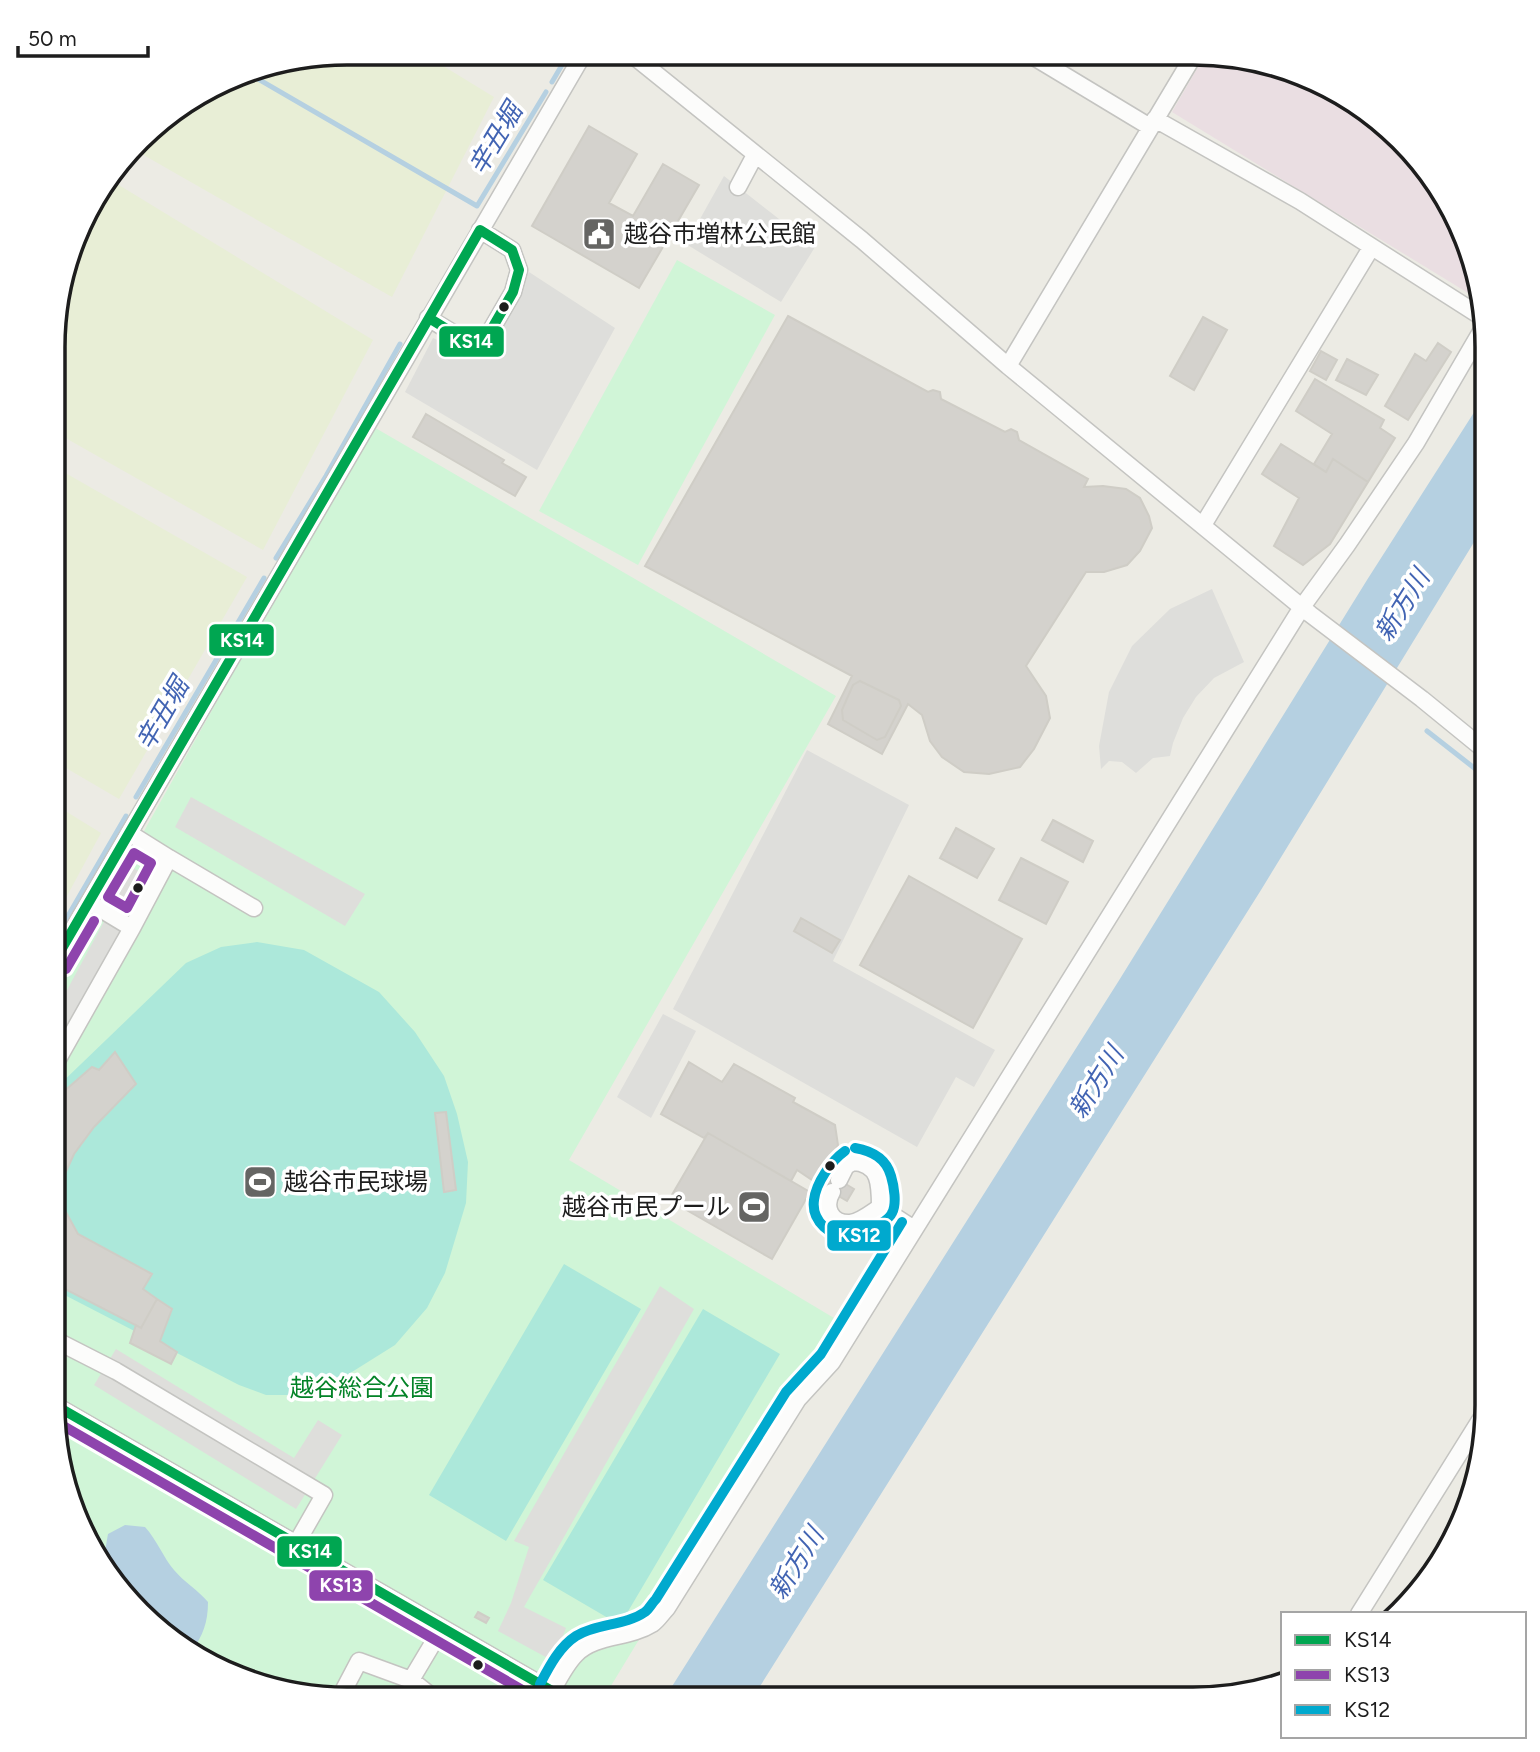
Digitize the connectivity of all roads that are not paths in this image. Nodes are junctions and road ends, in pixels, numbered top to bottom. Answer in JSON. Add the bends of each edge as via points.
{"nodes":[{"id":1,"x":577,"y":65,"type":"edge"},
{"id":2,"x":645,"y":65,"type":"edge"},
{"id":3,"x":1048,"y":65,"type":"edge"},
{"id":4,"x":1188,"y":65,"type":"edge"},
{"id":5,"x":1152,"y":123,"type":"junction"},
{"id":6,"x":755,"y":155,"type":"junction"},
{"id":7,"x":738,"y":187,"type":"dead end"},
{"id":8,"x":480,"y":230,"type":"junction"},
{"id":9,"x":1371,"y":248,"type":"junction"},
{"id":10,"x":1473,"y":314,"type":"edge"},
{"id":11,"x":428,"y":318,"type":"junction"},
{"id":12,"x":1475,"y":339,"type":"edge"},
{"id":13,"x":1008,"y":366,"type":"junction"},
{"id":14,"x":1203,"y":525,"type":"junction"},
{"id":15,"x":1306,"y":610,"type":"junction"},
{"id":16,"x":1475,"y":742,"type":"edge"},
{"id":17,"x":129,"y":833,"type":"junction"},
{"id":18,"x":169,"y":858,"type":"junction"},
{"id":19,"x":89,"y":902,"type":"junction"},
{"id":20,"x":254,"y":908,"type":"dead end"},
{"id":21,"x":132,"y":928,"type":"junction"},
{"id":22,"x":65,"y":943,"type":"edge"},
{"id":23,"x":65,"y":1047,"type":"edge"},
{"id":24,"x":880,"y":1207,"type":"junction"},
{"id":25,"x":914,"y":1229,"type":"junction"},
{"id":26,"x":65,"y":1345,"type":"edge"},
{"id":27,"x":65,"y":1411,"type":"edge"},
{"id":28,"x":1474,"y":1429,"type":"edge"},
{"id":29,"x":296,"y":1544,"type":"junction"},
{"id":30,"x":1360,"y":1612,"type":"edge"},
{"id":31,"x":442,"y":1628,"type":"junction"},
{"id":32,"x":411,"y":1679,"type":"junction"},
{"id":33,"x":345,"y":1687,"type":"edge"},
{"id":34,"x":421,"y":1687,"type":"edge"},
{"id":35,"x":545,"y":1687,"type":"edge"},
{"id":36,"x":562,"y":1687,"type":"edge"}],
"edges":[{"from":1,"to":8,"type":"street"},
{"from":2,"to":6,"type":"street"},
{"from":3,"to":5,"type":"street"},
{"from":4,"to":5,"type":"street"},
{"from":5,"to":9,"type":"street","via":[[1300,201]]},
{"from":5,"to":13,"type":"street"},
{"from":6,"to":7,"type":"street"},
{"from":6,"to":13,"type":"street"},
{"from":8,"to":11,"type":"street"},
{"from":8,"to":11,"type":"street","via":[[512,250],[520,279],[487,337],[466,341]]},
{"from":9,"to":10,"type":"street"},
{"from":9,"to":14,"type":"street"},
{"from":11,"to":17,"type":"street","via":[[416,354]]},
{"from":12,"to":15,"type":"street","via":[[1416,443]]},
{"from":13,"to":14,"type":"street"},
{"from":14,"to":15,"type":"street"},
{"from":15,"to":16,"type":"street"},
{"from":15,"to":25,"type":"street"},
{"from":17,"to":18,"type":"street"},
{"from":17,"to":19,"type":"street"},
{"from":18,"to":20,"type":"street"},
{"from":18,"to":21,"type":"street"},
{"from":19,"to":21,"type":"street"},
{"from":19,"to":22,"type":"street"},
{"from":21,"to":23,"type":"street"},
{"from":24,"to":24,"type":"street","via":[[849,1223],[830,1214],[835,1186],[853,1161],[871,1167],[879,1178]]},
{"from":24,"to":25,"type":"street"},
{"from":25,"to":36,"type":"street","via":[[832,1362],[798,1399],[667,1608],[643,1629],[587,1646],[570,1661]]},
{"from":26,"to":29,"type":"street","via":[[324,1494]]},
{"from":27,"to":29,"type":"street"},
{"from":28,"to":30,"type":"street"},
{"from":29,"to":31,"type":"street"},
{"from":31,"to":32,"type":"street"},
{"from":31,"to":35,"type":"street"},
{"from":32,"to":33,"type":"street","via":[[359,1661]]},
{"from":32,"to":34,"type":"street"}]}
